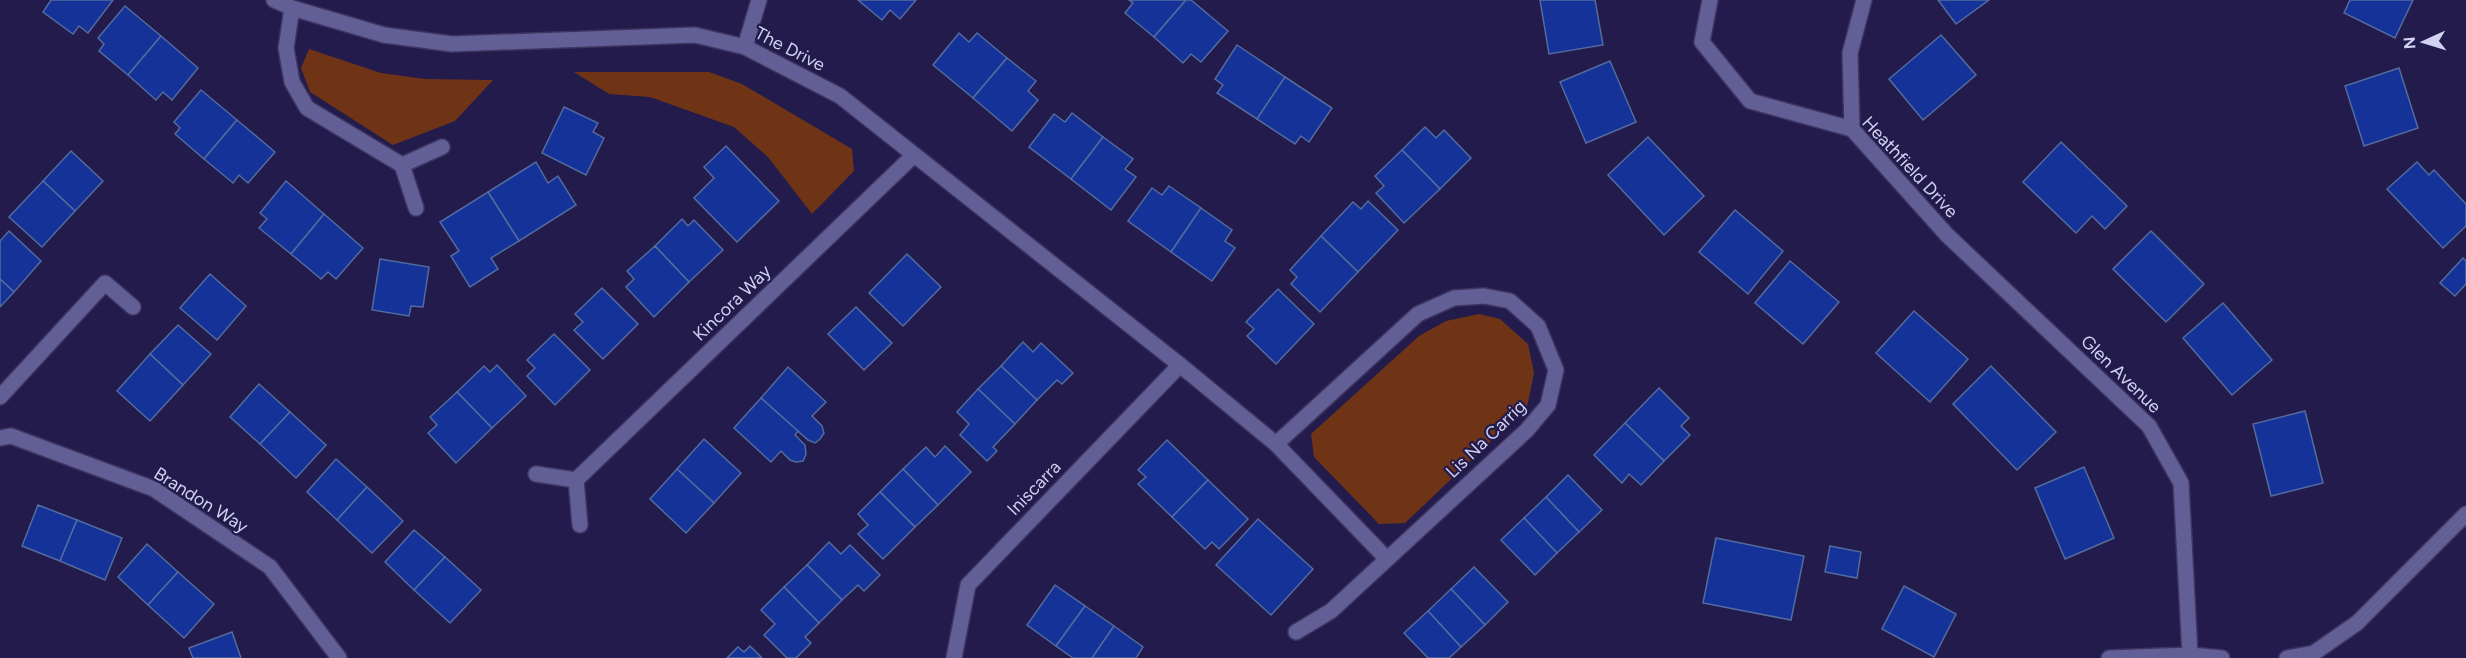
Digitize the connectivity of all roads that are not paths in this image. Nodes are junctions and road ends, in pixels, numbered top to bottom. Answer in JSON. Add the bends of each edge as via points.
{"nodes":[{"id":1,"x":274,"y":0,"type":"edge"},
{"id":2,"x":759,"y":0,"type":"edge"},
{"id":3,"x":1710,"y":0,"type":"edge"},
{"id":4,"x":1864,"y":0,"type":"edge"},
{"id":5,"x":292,"y":8,"type":"junction"},
{"id":6,"x":745,"y":47,"type":"junction"},
{"id":7,"x":1852,"y":129,"type":"junction"},
{"id":8,"x":442,"y":147,"type":"dead end"},
{"id":9,"x":914,"y":155,"type":"junction"},
{"id":10,"x":402,"y":165,"type":"junction"},
{"id":11,"x":416,"y":208,"type":"dead end"},
{"id":12,"x":1947,"y":235,"type":"joint"},
{"id":13,"x":133,"y":307,"type":"dead end"},
{"id":14,"x":1180,"y":365,"type":"junction"},
{"id":15,"x":0,"y":397,"type":"edge"},
{"id":16,"x":0,"y":438,"type":"edge"},
{"id":17,"x":1276,"y":444,"type":"junction"},
{"id":18,"x":536,"y":474,"type":"dead end"},
{"id":19,"x":576,"y":480,"type":"junction"},
{"id":20,"x":2466,"y":514,"type":"edge"},
{"id":21,"x":580,"y":525,"type":"dead end"},
{"id":22,"x":1386,"y":559,"type":"junction"},
{"id":23,"x":1296,"y":632,"type":"dead end"},
{"id":24,"x":2190,"y":655,"type":"junction"},
{"id":25,"x":339,"y":658,"type":"edge"},
{"id":26,"x":954,"y":658,"type":"edge"},
{"id":27,"x":2109,"y":658,"type":"edge"},
{"id":28,"x":2222,"y":658,"type":"edge"},
{"id":29,"x":2288,"y":658,"type":"edge"}],
"edges":[{"from":1,"to":5,"type":"street","name":"The Drive"},
{"from":2,"to":6,"type":"street"},
{"from":3,"to":7,"type":"street","name":"Heathfield Drive","via":[[1702,42],[1750,101]]},
{"from":4,"to":7,"type":"street","via":[[1850,53]]},
{"from":5,"to":6,"type":"street","name":"The Drive","via":[[384,35],[452,44],[695,35]]},
{"from":5,"to":10,"type":"street","via":[[286,48],[292,82],[308,108]]},
{"from":6,"to":9,"type":"street","name":"The Drive","via":[[840,96]]},
{"from":7,"to":12,"type":"street","name":"Heathfield Drive"},
{"from":8,"to":10,"type":"street"},
{"from":9,"to":14,"type":"street","name":"The Drive"},
{"from":9,"to":19,"type":"street","name":"Kincora Way"},
{"from":10,"to":11,"type":"street"},
{"from":12,"to":24,"type":"street","name":"Glen Avenue","via":[[2149,426],[2181,483]]},
{"from":13,"to":15,"type":"street","via":[[105,283]]},
{"from":14,"to":17,"type":"street"},
{"from":14,"to":26,"type":"street","name":"Iniscarra","via":[[968,585]]},
{"from":16,"to":25,"type":"street","name":"Brandon Way","via":[[11,436],[154,489],[270,567]]},
{"from":17,"to":22,"type":"street"},
{"from":17,"to":22,"type":"street","name":"Lis Na Carrig","via":[[1418,314],[1454,298],[1484,296],[1510,301],[1538,326],[1556,370],[1548,405],[1527,430]]},
{"from":18,"to":19,"type":"street"},
{"from":19,"to":21,"type":"street"},
{"from":20,"to":29,"type":"street","via":[[2357,623],[2314,653]]},
{"from":22,"to":23,"type":"street","name":"Lis Na Carrig","via":[[1331,611]]},
{"from":24,"to":27,"type":"street"},
{"from":24,"to":28,"type":"street"}]}
